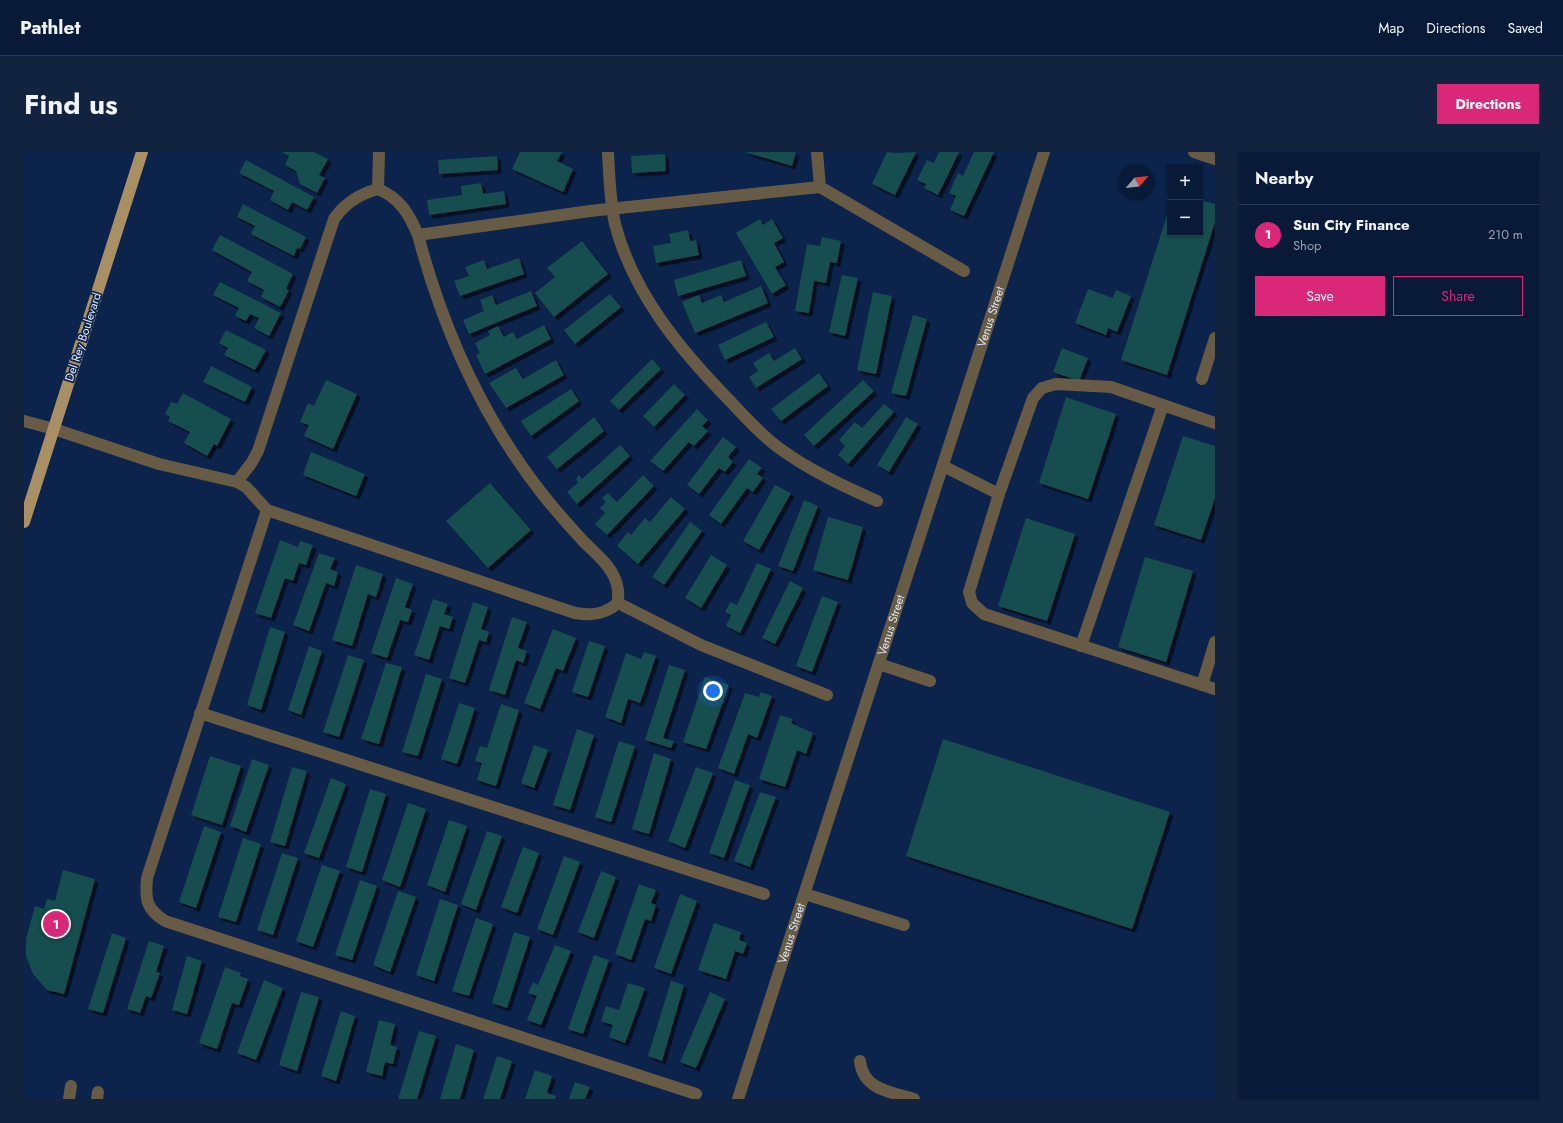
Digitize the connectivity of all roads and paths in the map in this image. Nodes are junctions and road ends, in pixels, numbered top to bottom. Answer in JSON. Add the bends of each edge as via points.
{"nodes":[{"id":1,"x":142,"y":152,"type":"edge"},
{"id":2,"x":379,"y":152,"type":"edge"},
{"id":3,"x":608,"y":152,"type":"edge"},
{"id":4,"x":817,"y":152,"type":"edge"},
{"id":5,"x":1044,"y":152,"type":"edge"},
{"id":6,"x":1194,"y":152,"type":"edge"},
{"id":7,"x":1215,"y":159,"type":"edge"},
{"id":8,"x":820,"y":187,"type":"junction"},
{"id":9,"x":378,"y":189,"type":"junction"},
{"id":10,"x":613,"y":210,"type":"junction"},
{"id":11,"x":418,"y":236,"type":"junction"},
{"id":12,"x":964,"y":271,"type":"dead end"},
{"id":13,"x":1215,"y":338,"type":"edge"},
{"id":14,"x":1202,"y":379,"type":"dead end"},
{"id":15,"x":1163,"y":405,"type":"junction"},
{"id":16,"x":24,"y":421,"type":"edge"},
{"id":17,"x":1215,"y":423,"type":"edge"},
{"id":18,"x":54,"y":429,"type":"junction"},
{"id":19,"x":943,"y":466,"type":"junction"},
{"id":20,"x":237,"y":482,"type":"junction"},
{"id":21,"x":999,"y":494,"type":"junction"},
{"id":22,"x":877,"y":501,"type":"dead end"},
{"id":23,"x":267,"y":510,"type":"junction"},
{"id":24,"x":24,"y":522,"type":"edge"},
{"id":25,"x":618,"y":603,"type":"junction"},
{"id":26,"x":1215,"y":642,"type":"edge"},
{"id":27,"x":1081,"y":646,"type":"junction"},
{"id":28,"x":879,"y":664,"type":"junction"},
{"id":29,"x":930,"y":681,"type":"dead end"},
{"id":30,"x":1202,"y":685,"type":"junction"},
{"id":31,"x":1215,"y":689,"type":"edge"},
{"id":32,"x":827,"y":695,"type":"dead end"},
{"id":33,"x":200,"y":713,"type":"junction"},
{"id":34,"x":764,"y":894,"type":"dead end"},
{"id":35,"x":805,"y":894,"type":"junction"},
{"id":36,"x":904,"y":925,"type":"dead end"},
{"id":37,"x":860,"y":1061,"type":"dead end"},
{"id":38,"x":71,"y":1086,"type":"dead end"},
{"id":39,"x":696,"y":1094,"type":"dead end"},
{"id":40,"x":69,"y":1099,"type":"edge"},
{"id":41,"x":738,"y":1099,"type":"edge"},
{"id":42,"x":914,"y":1099,"type":"edge"}],
"edges":[{"from":1,"to":18,"type":"main road","name":"Del Rey Boulevard"},
{"from":2,"to":9,"type":"street"},
{"from":3,"to":10,"type":"street"},
{"from":4,"to":8,"type":"street"},
{"from":5,"to":19,"type":"street","name":"Venus Street"},
{"from":6,"to":7,"type":"street"},
{"from":8,"to":10,"type":"street"},
{"from":8,"to":12,"type":"street"},
{"from":9,"to":11,"type":"street","via":[[399,201]]},
{"from":9,"to":20,"type":"street","via":[[352,200],[334,219],[258,451]]},
{"from":10,"to":11,"type":"street"},
{"from":10,"to":22,"type":"street","via":[[617,229],[635,275],[661,320],[694,364],[777,447],[817,473]]},
{"from":11,"to":25,"type":"street","via":[[451,335],[486,410],[522,468],[567,524],[607,565],[617,584]]},
{"from":13,"to":14,"type":"street"},
{"from":15,"to":17,"type":"street"},
{"from":15,"to":21,"type":"street","via":[[1111,387],[1056,384],[1042,388],[1033,398]]},
{"from":15,"to":27,"type":"street"},
{"from":16,"to":18,"type":"street"},
{"from":18,"to":20,"type":"street","via":[[159,464]]},
{"from":18,"to":24,"type":"main road","name":"Del Rey Boulevard"},
{"from":19,"to":21,"type":"street"},
{"from":19,"to":28,"type":"street","name":"Venus Street"},
{"from":20,"to":23,"type":"street","via":[[246,487]]},
{"from":21,"to":27,"type":"street","via":[[969,592],[972,603],[984,614]]},
{"from":23,"to":25,"type":"street","via":[[575,612],[602,613]]},
{"from":23,"to":33,"type":"street"},
{"from":25,"to":32,"type":"street","via":[[707,647]]},
{"from":26,"to":30,"type":"street"},
{"from":27,"to":30,"type":"street"},
{"from":28,"to":29,"type":"street"},
{"from":28,"to":35,"type":"street","name":"Venus Street"},
{"from":30,"to":31,"type":"street"},
{"from":33,"to":34,"type":"street"},
{"from":33,"to":39,"type":"street","via":[[147,878],[148,905],[155,915],[165,921]]},
{"from":35,"to":36,"type":"street"},
{"from":35,"to":41,"type":"street","name":"Venus Street"},
{"from":37,"to":42,"type":"street","via":[[863,1076],[873,1086]]},
{"from":38,"to":40,"type":"street"}]}
